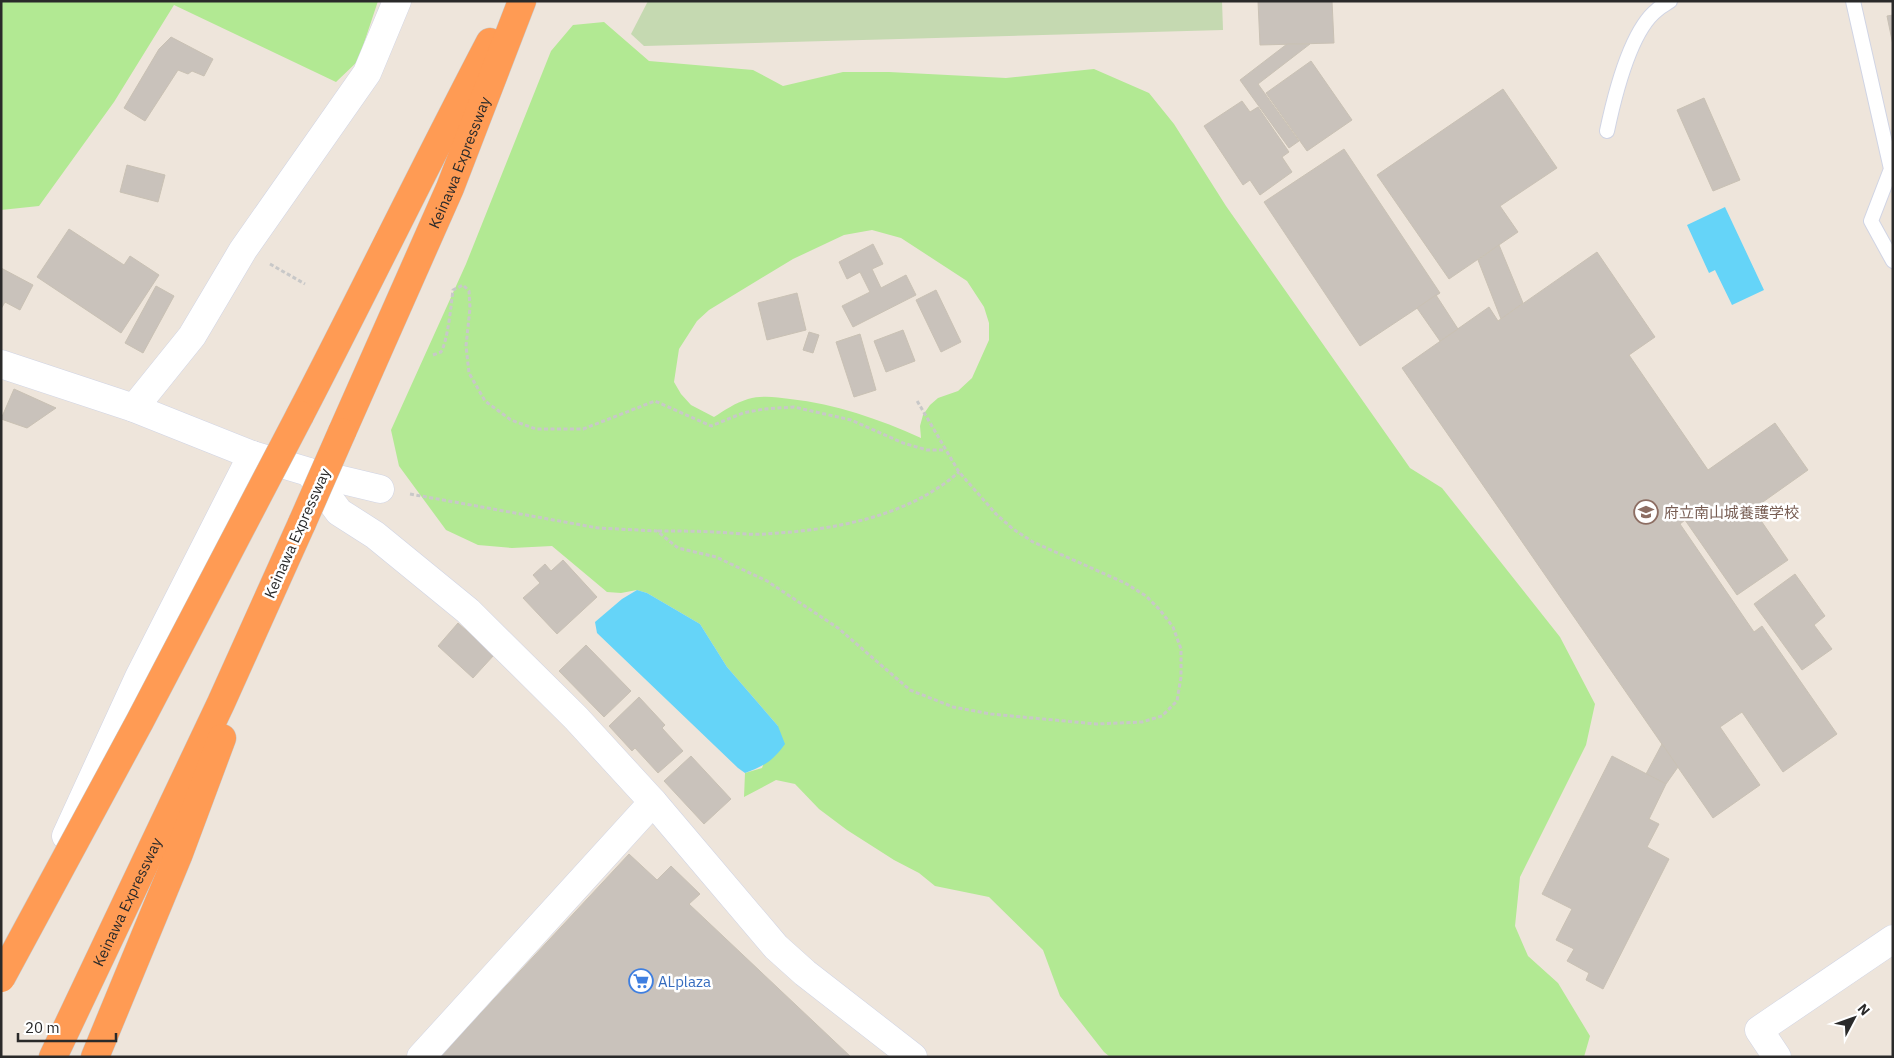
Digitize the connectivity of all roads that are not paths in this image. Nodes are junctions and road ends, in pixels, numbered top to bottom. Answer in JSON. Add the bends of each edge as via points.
{"nodes":[{"id":1,"x":397,"y":1,"type":"edge"},
{"id":2,"x":511,"y":1,"type":"edge"},
{"id":3,"x":522,"y":1,"type":"edge"},
{"id":4,"x":1670,"y":1,"type":"edge"},
{"id":5,"x":1852,"y":1,"type":"edge"},
{"id":6,"x":1607,"y":131,"type":"dead end"},
{"id":7,"x":1893,"y":261,"type":"edge"},
{"id":8,"x":1,"y":364,"type":"edge"},
{"id":9,"x":134,"y":408,"type":"junction"},
{"id":10,"x":252,"y":455,"type":"junction"},
{"id":11,"x":310,"y":472,"type":"junction"},
{"id":12,"x":380,"y":489,"type":"road end"},
{"id":13,"x":302,"y":523,"type":"junction"},
{"id":14,"x":652,"y":802,"type":"junction"},
{"id":15,"x":1893,"y":940,"type":"edge"},
{"id":16,"x":1,"y":978,"type":"edge"},
{"id":17,"x":1,"y":984,"type":"edge"},
{"id":18,"x":53,"y":1057,"type":"edge"},
{"id":19,"x":95,"y":1057,"type":"edge"},
{"id":20,"x":421,"y":1057,"type":"edge"},
{"id":21,"x":913,"y":1057,"type":"edge"},
{"id":22,"x":1777,"y":1057,"type":"edge"}],
"edges":[{"from":1,"to":9,"type":"street","via":[[367,73],[243,250],[192,336]]},
{"from":2,"to":16,"type":"highway","bridge":true,"via":[[300,416]]},
{"from":3,"to":13,"type":"highway","name":"Keinawa Expressway","bridge":true,"via":[[450,188]]},
{"from":4,"to":6,"type":"lane","via":[[1656,10],[1636,37],[1615,94]]},
{"from":5,"to":7,"type":"lane","via":[[1891,170],[1871,221]]},
{"from":8,"to":9,"type":"street"},
{"from":9,"to":10,"type":"street"},
{"from":10,"to":11,"type":"street"},
{"from":10,"to":17,"type":"street","via":[[80,803]]},
{"from":11,"to":12,"type":"street"},
{"from":11,"to":14,"type":"street","via":[[339,512],[375,535],[468,611],[576,718]]},
{"from":13,"to":18,"type":"highway","name":"Keinawa Expressway","via":[[221,703]]},
{"from":13,"to":19,"type":"highway","via":[[178,856]]},
{"from":14,"to":20,"type":"street"},
{"from":14,"to":21,"type":"street","via":[[776,948]]},
{"from":15,"to":22,"type":"street","via":[[1759,1030]]}]}
